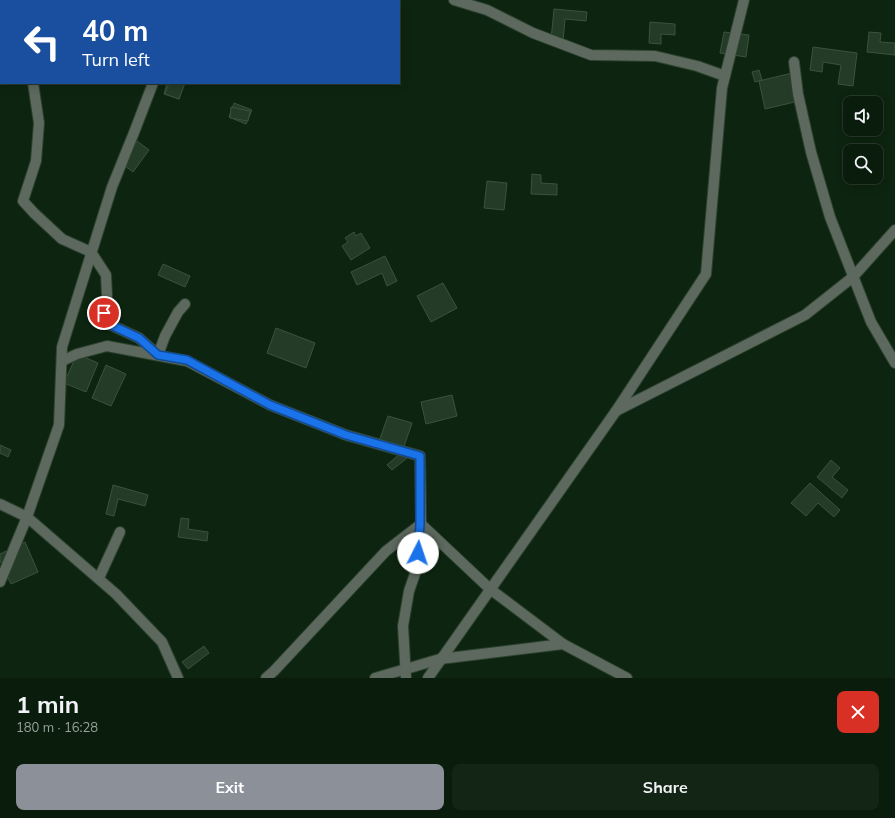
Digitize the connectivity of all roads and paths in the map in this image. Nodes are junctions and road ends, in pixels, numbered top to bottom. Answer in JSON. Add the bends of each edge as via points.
{"nodes":[{"id":1,"x":454,"y":0,"type":"edge"},
{"id":2,"x":744,"y":0,"type":"edge"},
{"id":3,"x":794,"y":62,"type":"dead end"},
{"id":4,"x":725,"y":76,"type":"junction"},
{"id":5,"x":33,"y":84,"type":"edge"},
{"id":6,"x":153,"y":84,"type":"edge"},
{"id":7,"x":895,"y":230,"type":"edge"},
{"id":8,"x":91,"y":252,"type":"junction"},
{"id":9,"x":853,"y":277,"type":"junction"},
{"id":10,"x":185,"y":304,"type":"dead end"},
{"id":11,"x":158,"y":355,"type":"junction"},
{"id":12,"x":62,"y":361,"type":"junction"},
{"id":13,"x":895,"y":363,"type":"edge"},
{"id":14,"x":616,"y":411,"type":"junction"},
{"id":15,"x":0,"y":504,"type":"edge"},
{"id":16,"x":27,"y":517,"type":"junction"},
{"id":17,"x":420,"y":524,"type":"junction"},
{"id":18,"x":120,"y":532,"type":"dead end"},
{"id":19,"x":99,"y":578,"type":"junction"},
{"id":20,"x":0,"y":582,"type":"edge"},
{"id":21,"x":490,"y":590,"type":"junction"},
{"id":22,"x":563,"y":644,"type":"junction"},
{"id":23,"x":440,"y":659,"type":"junction"},
{"id":24,"x":405,"y":674,"type":"edge"},
{"id":25,"x":178,"y":678,"type":"edge"},
{"id":26,"x":266,"y":678,"type":"edge"},
{"id":27,"x":375,"y":678,"type":"edge"},
{"id":28,"x":428,"y":678,"type":"edge"},
{"id":29,"x":626,"y":678,"type":"edge"}],
"edges":[{"from":1,"to":4,"type":"street","via":[[487,10],[533,33],[591,55],[655,56]]},
{"from":2,"to":4,"type":"street"},
{"from":3,"to":9,"type":"street","via":[[798,94],[811,152],[830,217]]},
{"from":4,"to":14,"type":"street","via":[[706,274]]},
{"from":5,"to":8,"type":"street","via":[[39,123],[36,161],[23,201],[62,239]]},
{"from":6,"to":8,"type":"street","via":[[112,187]]},
{"from":7,"to":9,"type":"street"},
{"from":8,"to":11,"type":"street","via":[[106,275],[107,296],[104,313],[111,325],[139,338]]},
{"from":8,"to":12,"type":"street","via":[[62,347]]},
{"from":9,"to":13,"type":"street","via":[[871,322]]},
{"from":9,"to":14,"type":"street","via":[[805,315]]},
{"from":10,"to":11,"type":"street","via":[[164,336]]},
{"from":11,"to":12,"type":"street","via":[[107,346]]},
{"from":11,"to":17,"type":"street","via":[[187,360],[270,405],[346,435],[420,456]]},
{"from":12,"to":16,"type":"street","via":[[59,425]]},
{"from":14,"to":21,"type":"street"},
{"from":15,"to":16,"type":"street"},
{"from":16,"to":19,"type":"street"},
{"from":16,"to":20,"type":"street"},
{"from":17,"to":21,"type":"street"},
{"from":17,"to":24,"type":"street","via":[[417,568],[409,590],[403,626]]},
{"from":17,"to":26,"type":"street","via":[[386,552]]},
{"from":18,"to":19,"type":"street"},
{"from":19,"to":25,"type":"street","via":[[162,642]]},
{"from":21,"to":22,"type":"street"},
{"from":21,"to":23,"type":"street"},
{"from":22,"to":23,"type":"street"},
{"from":22,"to":29,"type":"street"},
{"from":23,"to":24,"type":"street"},
{"from":23,"to":28,"type":"street"},
{"from":24,"to":27,"type":"street"}]}
